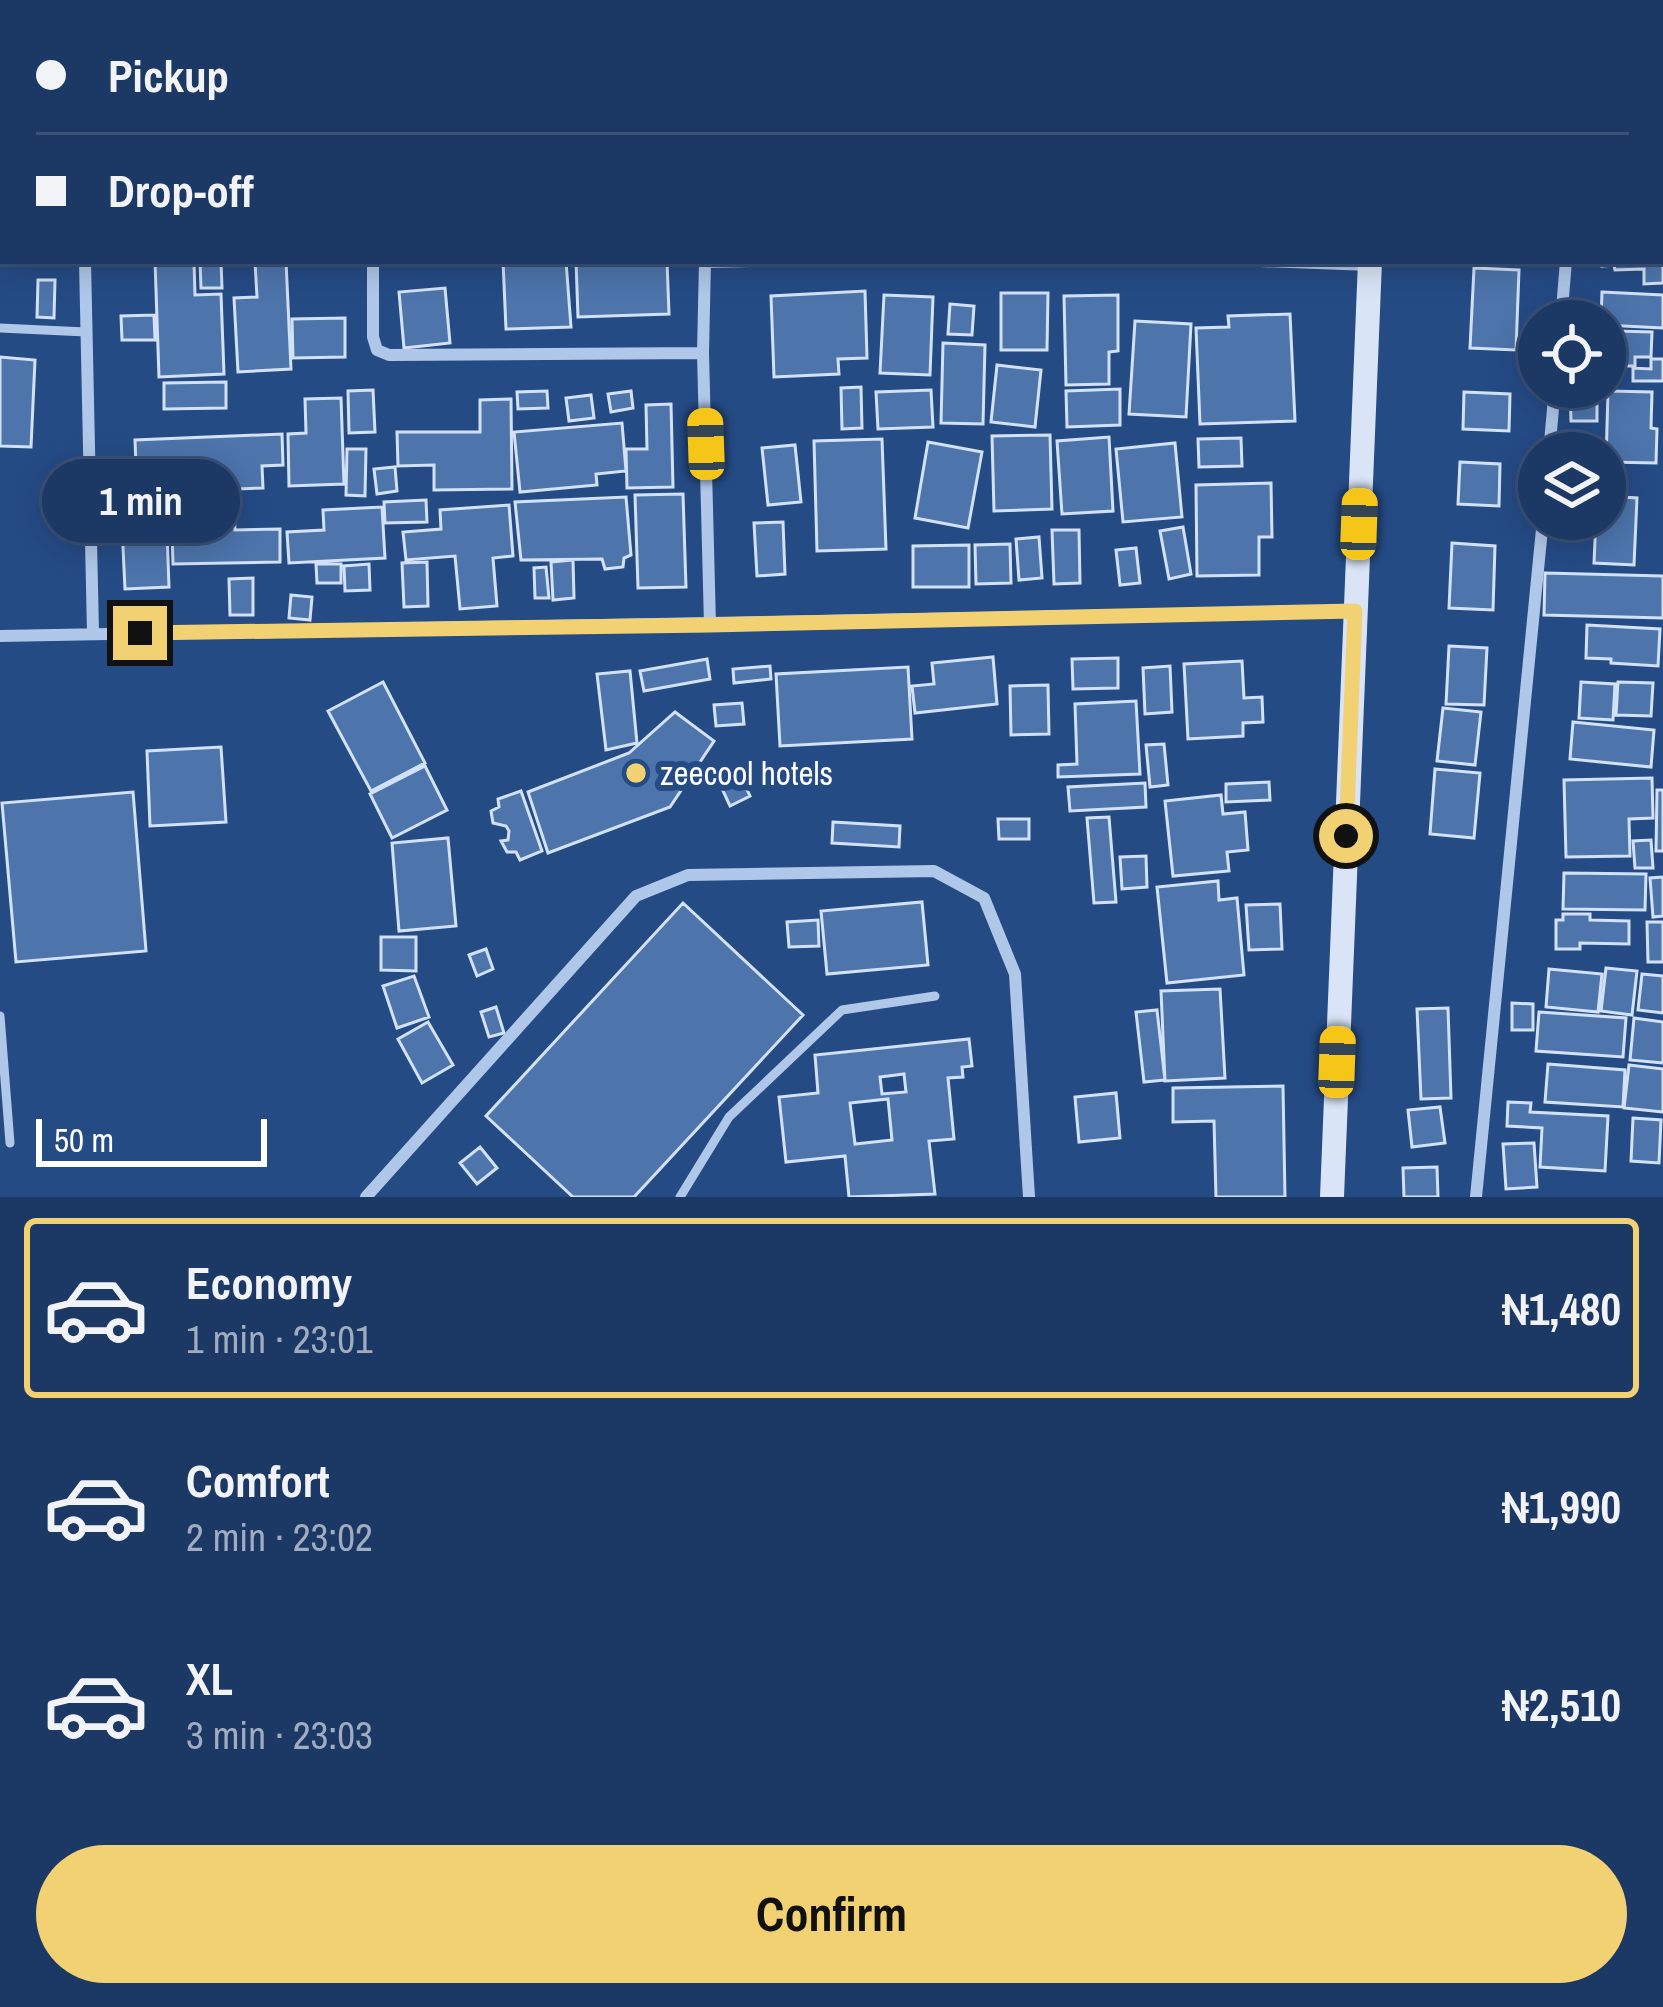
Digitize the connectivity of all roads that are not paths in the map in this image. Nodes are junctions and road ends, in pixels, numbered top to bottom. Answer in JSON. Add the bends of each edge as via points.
{"nodes":[{"id":1,"x":85,"y":264,"type":"edge"},
{"id":2,"x":373,"y":264,"type":"edge"},
{"id":3,"x":705,"y":264,"type":"edge"},
{"id":4,"x":1370,"y":264,"type":"edge"},
{"id":5,"x":1566,"y":264,"type":"edge"},
{"id":6,"x":1563,"y":300,"type":"edge"},
{"id":7,"x":0,"y":328,"type":"edge"},
{"id":8,"x":86,"y":332,"type":"junction"},
{"id":9,"x":704,"y":353,"type":"junction"},
{"id":10,"x":1542,"y":540,"type":"edge"},
{"id":11,"x":1355,"y":611,"type":"junction"},
{"id":12,"x":710,"y":625,"type":"junction"},
{"id":13,"x":93,"y":633,"type":"junction"},
{"id":14,"x":0,"y":636,"type":"edge"},
{"id":15,"x":935,"y":996,"type":"dead end"},
{"id":16,"x":0,"y":1016,"type":"edge"},
{"id":17,"x":10,"y":1143,"type":"dead end"},
{"id":18,"x":366,"y":1197,"type":"edge"},
{"id":19,"x":680,"y":1197,"type":"edge"},
{"id":20,"x":1028,"y":1197,"type":"edge"},
{"id":21,"x":1332,"y":1197,"type":"edge"},
{"id":22,"x":1477,"y":1197,"type":"edge"}],
"edges":[{"from":1,"to":8,"type":"street"},
{"from":2,"to":9,"type":"street","via":[[373,337],[389,355]]},
{"from":3,"to":9,"type":"street"},
{"from":4,"to":11,"type":"street"},
{"from":5,"to":6,"type":"street"},
{"from":7,"to":8,"type":"lane"},
{"from":8,"to":13,"type":"street"},
{"from":9,"to":12,"type":"street"},
{"from":10,"to":22,"type":"street"},
{"from":11,"to":12,"type":"street"},
{"from":11,"to":21,"type":"street"},
{"from":12,"to":13,"type":"street"},
{"from":13,"to":14,"type":"street"},
{"from":15,"to":19,"type":"lane","via":[[842,1010],[729,1117]]},
{"from":16,"to":17,"type":"lane"},
{"from":18,"to":20,"type":"street","via":[[636,896],[688,875],[934,871],[984,898],[1015,974]]}]}
